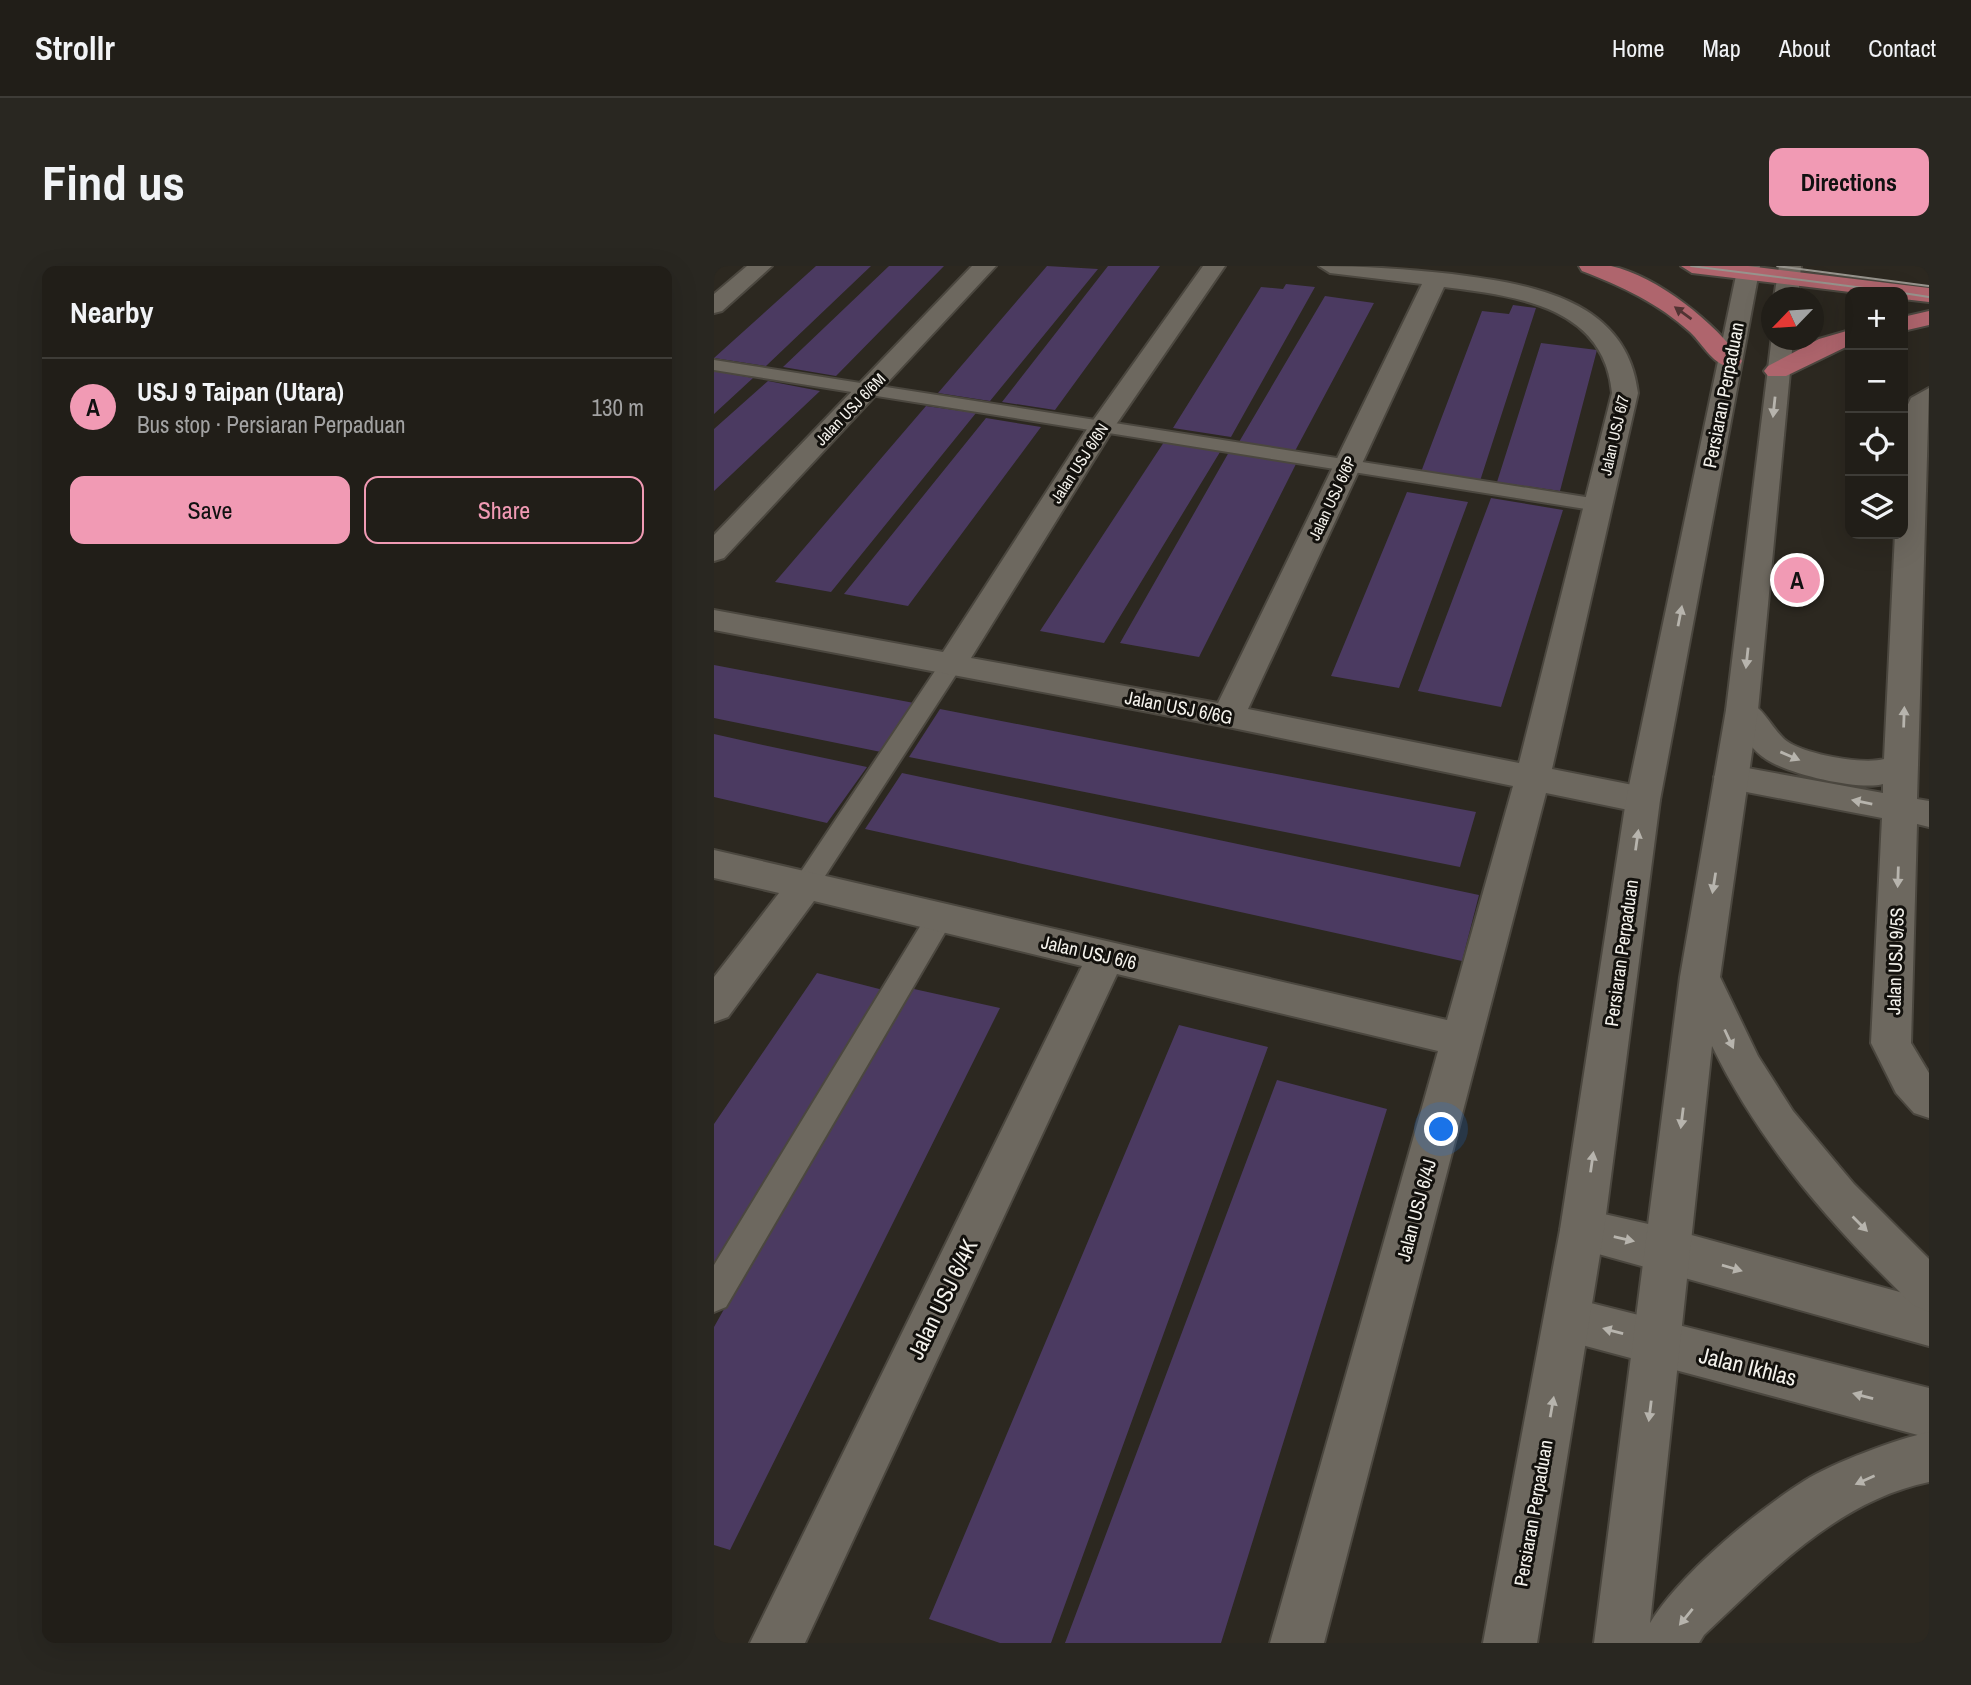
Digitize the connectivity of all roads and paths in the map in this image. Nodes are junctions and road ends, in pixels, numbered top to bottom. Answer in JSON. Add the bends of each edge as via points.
{"nodes":[{"id":1,"x":761,"y":266,"type":"edge"},
{"id":2,"x":985,"y":266,"type":"edge"},
{"id":3,"x":1214,"y":266,"type":"edge"},
{"id":4,"x":1330,"y":266,"type":"edge"},
{"id":5,"x":1590,"y":266,"type":"edge"},
{"id":6,"x":1692,"y":266,"type":"edge"},
{"id":7,"x":1748,"y":269,"type":"edge"},
{"id":8,"x":1436,"y":279,"type":"junction"},
{"id":9,"x":1788,"y":280,"type":"edge"},
{"id":10,"x":1929,"y":295,"type":"edge"},
{"id":11,"x":714,"y":306,"type":"edge"},
{"id":12,"x":1929,"y":318,"type":"edge"},
{"id":13,"x":1908,"y":323,"type":"edge"},
{"id":14,"x":1845,"y":339,"type":"edge"},
{"id":15,"x":1780,"y":350,"type":"edge"},
{"id":16,"x":1730,"y":361,"type":"junction"},
{"id":17,"x":714,"y":365,"type":"edge"},
{"id":18,"x":1777,"y":371,"type":"junction"},
{"id":19,"x":869,"y":389,"type":"junction"},
{"id":20,"x":1929,"y":396,"type":"edge"},
{"id":21,"x":1922,"y":421,"type":"edge"},
{"id":22,"x":1102,"y":426,"type":"junction"},
{"id":23,"x":1348,"y":465,"type":"junction"},
{"id":24,"x":1598,"y":505,"type":"junction"},
{"id":25,"x":1919,"y":539,"type":"edge"},
{"id":26,"x":714,"y":552,"type":"edge"},
{"id":27,"x":714,"y":620,"type":"edge"},
{"id":28,"x":951,"y":664,"type":"junction"},
{"id":29,"x":1742,"y":710,"type":"junction"},
{"id":30,"x":1228,"y":716,"type":"junction"},
{"id":31,"x":1903,"y":765,"type":"junction"},
{"id":32,"x":1534,"y":777,"type":"junction"},
{"id":33,"x":1731,"y":777,"type":"junction"},
{"id":34,"x":1643,"y":800,"type":"junction"},
{"id":35,"x":1915,"y":812,"type":"edge"},
{"id":36,"x":714,"y":864,"type":"edge"},
{"id":37,"x":805,"y":886,"type":"junction"},
{"id":38,"x":940,"y":917,"type":"junction"},
{"id":39,"x":1106,"y":956,"type":"junction"},
{"id":40,"x":1700,"y":977,"type":"junction"},
{"id":41,"x":714,"y":1006,"type":"edge"},
{"id":42,"x":1463,"y":1040,"type":"junction"},
{"id":43,"x":1929,"y":1100,"type":"edge"},
{"id":44,"x":1583,"y":1230,"type":"junction"},
{"id":45,"x":1666,"y":1249,"type":"junction"},
{"id":46,"x":1929,"y":1290,"type":"edge"},
{"id":47,"x":714,"y":1296,"type":"edge"},
{"id":48,"x":1567,"y":1319,"type":"junction"},
{"id":49,"x":1929,"y":1323,"type":"edge"},
{"id":50,"x":1658,"y":1343,"type":"junction"},
{"id":51,"x":1929,"y":1413,"type":"edge"},
{"id":52,"x":1929,"y":1457,"type":"edge"},
{"id":53,"x":777,"y":1643,"type":"edge"},
{"id":54,"x":1297,"y":1643,"type":"edge"},
{"id":55,"x":1510,"y":1643,"type":"edge"},
{"id":56,"x":1621,"y":1643,"type":"edge"},
{"id":57,"x":1669,"y":1643,"type":"edge"}],
"edges":[{"from":1,"to":11,"type":"street"},
{"from":2,"to":19,"type":"street","name":"Jalan USJ 6/6M"},
{"from":3,"to":22,"type":"street","name":"Jalan USJ 6/6N"},
{"from":4,"to":8,"type":"street","name":"Jalan USJ 6/7"},
{"from":16,"to":5,"type":"main road","one_way":true,"via":[[1687,315],[1635,284]]},
{"from":6,"to":7,"type":"main road"},
{"from":7,"to":9,"type":"main road"},
{"from":7,"to":16,"type":"street","name":"Persiaran Perpaduan"},
{"from":8,"to":23,"type":"street","name":"Jalan USJ 6/6P"},
{"from":8,"to":24,"type":"street","name":"Jalan USJ 6/7","via":[[1533,294],[1584,321],[1619,357],[1625,393]]},
{"from":9,"to":10,"type":"main road"},
{"from":12,"to":13,"type":"main road"},
{"from":14,"to":18,"type":"main road"},
{"from":15,"to":18,"type":"street"},
{"from":34,"to":16,"type":"street","name":"Persiaran Perpaduan","one_way":true},
{"from":17,"to":19,"type":"lane"},
{"from":18,"to":29,"type":"street","one_way":true},
{"from":19,"to":22,"type":"lane"},
{"from":19,"to":26,"type":"street","name":"Jalan USJ 6/6M"},
{"from":20,"to":21,"type":"street","via":[[1920,403]]},
{"from":21,"to":25,"type":"street","name":"Jalan USJ 9/5S"},
{"from":22,"to":23,"type":"lane"},
{"from":22,"to":28,"type":"street","name":"Jalan USJ 6/6N"},
{"from":23,"to":24,"type":"lane"},
{"from":23,"to":30,"type":"street","name":"Jalan USJ 6/6P"},
{"from":24,"to":32,"type":"street","name":"Jalan USJ 6/7"},
{"from":31,"to":25,"type":"street","name":"Jalan USJ 9/5S","one_way":true},
{"from":27,"to":28,"type":"street","name":"Jalan USJ 6/6G"},
{"from":28,"to":30,"type":"street","name":"Jalan USJ 6/6G"},
{"from":28,"to":37,"type":"lane"},
{"from":29,"to":31,"type":"street","one_way":true,"via":[[1773,748],[1793,759],[1861,773]]},
{"from":29,"to":33,"type":"street"},
{"from":30,"to":32,"type":"street","name":"Jalan USJ 6/6G"},
{"from":31,"to":35,"type":"street","name":"Jalan USJ 9/5S"},
{"from":32,"to":34,"type":"street","name":"Jalan USJ 6/6G"},
{"from":32,"to":42,"type":"street","name":"Jalan USJ 6/4J"},
{"from":35,"to":33,"type":"street","one_way":true},
{"from":33,"to":40,"type":"street","one_way":true},
{"from":44,"to":34,"type":"street","name":"Persiaran Perpaduan","one_way":true},
{"from":35,"to":43,"type":"street","name":"Jalan USJ 9/5S","one_way":true,"via":[[1891,1043],[1908,1079]]},
{"from":36,"to":37,"type":"street","name":"Jalan USJ 6/6"},
{"from":37,"to":38,"type":"street","name":"Jalan USJ 6/6"},
{"from":37,"to":41,"type":"street"},
{"from":38,"to":39,"type":"street","name":"Jalan USJ 6/6"},
{"from":38,"to":47,"type":"lane"},
{"from":39,"to":42,"type":"street","name":"Jalan USJ 6/6"},
{"from":39,"to":53,"type":"street","name":"Jalan USJ 6/4K"},
{"from":40,"to":45,"type":"street","one_way":true},
{"from":40,"to":46,"type":"street","one_way":true,"via":[[1760,1097],[1813,1171]]},
{"from":42,"to":54,"type":"street","name":"Jalan USJ 6/4J"},
{"from":44,"to":45,"type":"street","one_way":true},
{"from":44,"to":48,"type":"street","name":"Persiaran Perpaduan"},
{"from":45,"to":49,"type":"street","one_way":true},
{"from":45,"to":50,"type":"street"},
{"from":50,"to":48,"type":"street","name":"Jalan Ikhlas","one_way":true},
{"from":55,"to":48,"type":"street","name":"Persiaran Perpaduan","one_way":true},
{"from":51,"to":50,"type":"street","name":"Jalan Ikhlas","one_way":true},
{"from":50,"to":56,"type":"street","one_way":true},
{"from":52,"to":57,"type":"street","one_way":true,"via":[[1905,1462],[1824,1498],[1758,1549],[1685,1616]]}]}
